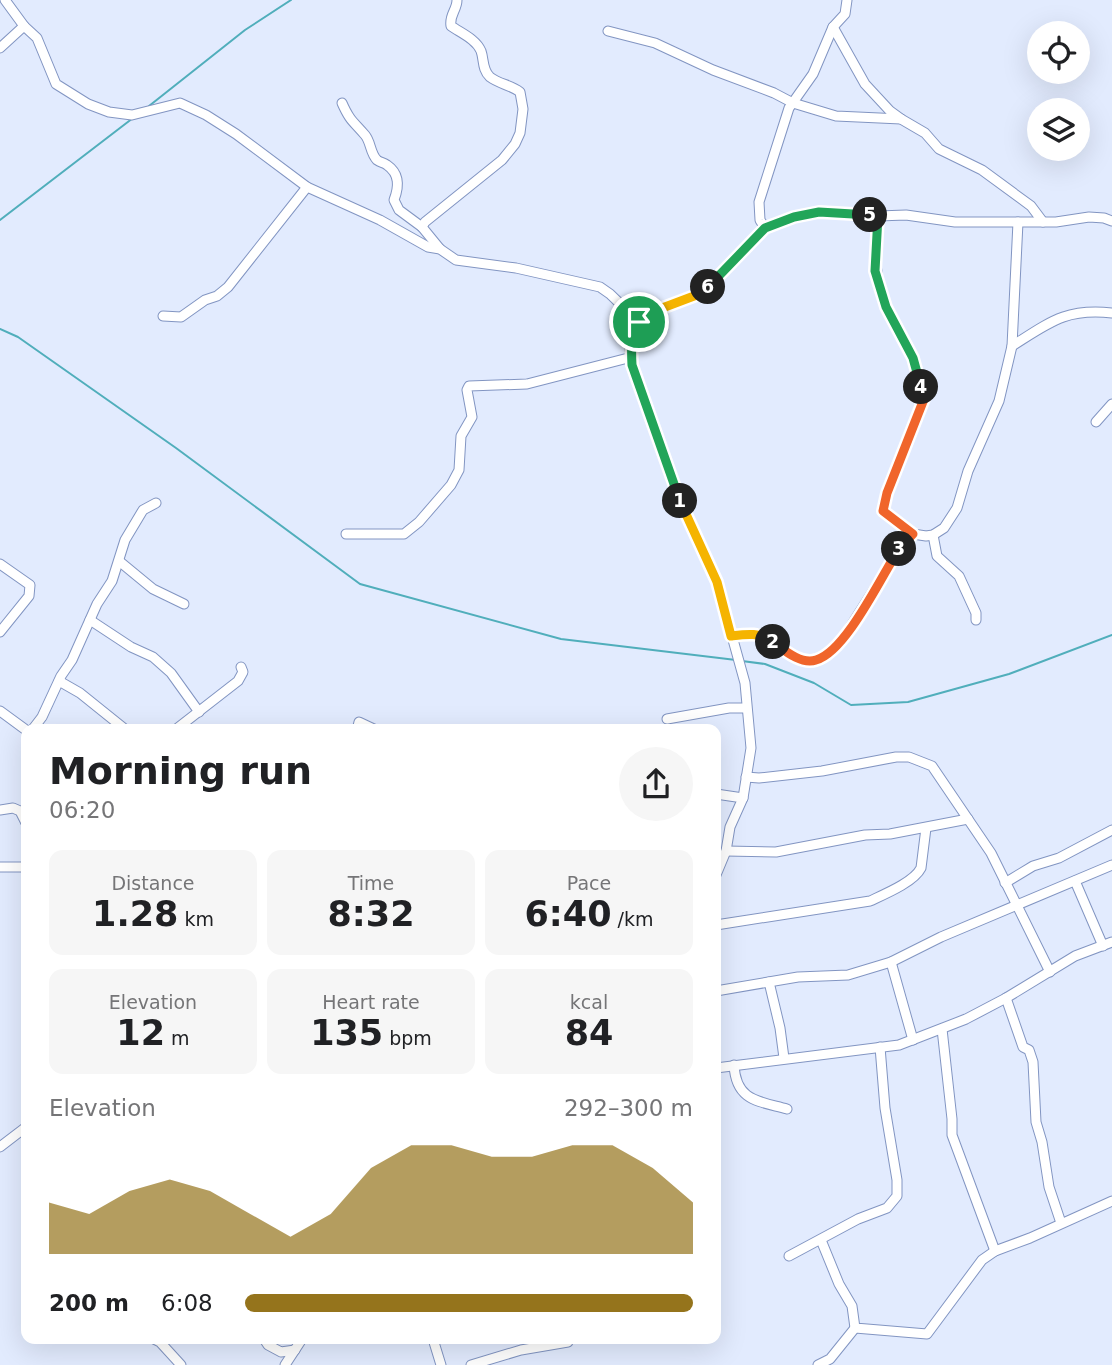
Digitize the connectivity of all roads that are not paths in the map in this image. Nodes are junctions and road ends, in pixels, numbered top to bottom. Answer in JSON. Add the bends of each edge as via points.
{"nodes":[{"id":1,"x":5,"y":0,"type":"edge"},
{"id":2,"x":457,"y":0,"type":"edge"},
{"id":3,"x":847,"y":0,"type":"edge"},
{"id":4,"x":24,"y":26,"type":"junction"},
{"id":5,"x":833,"y":27,"type":"junction"},
{"id":6,"x":608,"y":31,"type":"dead end"},
{"id":7,"x":0,"y":48,"type":"edge"},
{"id":8,"x":342,"y":103,"type":"dead end"},
{"id":9,"x":793,"y":103,"type":"junction"},
{"id":10,"x":901,"y":119,"type":"junction"},
{"id":11,"x":307,"y":187,"type":"junction"},
{"id":12,"x":878,"y":216,"type":"junction"},
{"id":13,"x":1112,"y":221,"type":"edge"},
{"id":14,"x":1018,"y":222,"type":"junction"},
{"id":15,"x":1044,"y":222,"type":"junction"},
{"id":16,"x":422,"y":227,"type":"junction"},
{"id":17,"x":765,"y":228,"type":"junction"},
{"id":18,"x":440,"y":249,"type":"junction"},
{"id":19,"x":1112,"y":313,"type":"edge"},
{"id":20,"x":163,"y":316,"type":"dead end"},
{"id":21,"x":639,"y":322,"type":"junction"},
{"id":22,"x":1012,"y":346,"type":"junction"},
{"id":23,"x":632,"y":357,"type":"junction"},
{"id":24,"x":1112,"y":404,"type":"edge"},
{"id":25,"x":1096,"y":422,"type":"dead end"},
{"id":26,"x":156,"y":503,"type":"dead end"},
{"id":27,"x":346,"y":534,"type":"dead end"},
{"id":28,"x":913,"y":534,"type":"junction"},
{"id":29,"x":933,"y":535,"type":"junction"},
{"id":30,"x":118,"y":561,"type":"junction"},
{"id":31,"x":0,"y":564,"type":"edge"},
{"id":32,"x":184,"y":604,"type":"dead end"},
{"id":33,"x":90,"y":620,"type":"junction"},
{"id":34,"x":976,"y":620,"type":"dead end"},
{"id":35,"x":0,"y":632,"type":"edge"},
{"id":36,"x":731,"y":636,"type":"junction"},
{"id":37,"x":242,"y":667,"type":"dead end"},
{"id":38,"x":59,"y":681,"type":"junction"},
{"id":39,"x":746,"y":708,"type":"junction"},
{"id":40,"x":0,"y":710,"type":"edge"},
{"id":41,"x":199,"y":712,"type":"junction"},
{"id":42,"x":667,"y":719,"type":"dead end"},
{"id":43,"x":37,"y":724,"type":"edge"},
{"id":44,"x":119,"y":724,"type":"edge"},
{"id":45,"x":183,"y":724,"type":"edge"},
{"id":46,"x":21,"y":726,"type":"edge"},
{"id":47,"x":746,"y":777,"type":"junction"},
{"id":48,"x":721,"y":795,"type":"edge"},
{"id":49,"x":743,"y":798,"type":"junction"},
{"id":50,"x":0,"y":810,"type":"edge"},
{"id":51,"x":21,"y":813,"type":"edge"},
{"id":52,"x":968,"y":819,"type":"junction"},
{"id":53,"x":926,"y":828,"type":"junction"},
{"id":54,"x":1112,"y":830,"type":"edge"},
{"id":55,"x":726,"y":851,"type":"junction"},
{"id":56,"x":721,"y":863,"type":"edge"},
{"id":57,"x":1112,"y":865,"type":"edge"},
{"id":58,"x":0,"y":867,"type":"edge"},
{"id":59,"x":21,"y":867,"type":"edge"},
{"id":60,"x":1075,"y":881,"type":"junction"},
{"id":61,"x":1005,"y":883,"type":"junction"},
{"id":62,"x":1018,"y":906,"type":"junction"},
{"id":63,"x":721,"y":924,"type":"edge"},
{"id":64,"x":1108,"y":944,"type":"edge"},
{"id":65,"x":891,"y":962,"type":"junction"},
{"id":66,"x":1050,"y":972,"type":"junction"},
{"id":67,"x":769,"y":982,"type":"junction"},
{"id":68,"x":721,"y":990,"type":"edge"},
{"id":69,"x":1006,"y":998,"type":"junction"},
{"id":70,"x":942,"y":1029,"type":"junction"},
{"id":71,"x":913,"y":1040,"type":"junction"},
{"id":72,"x":880,"y":1047,"type":"junction"},
{"id":73,"x":784,"y":1058,"type":"junction"},
{"id":74,"x":734,"y":1065,"type":"junction"},
{"id":75,"x":721,"y":1067,"type":"edge"},
{"id":76,"x":787,"y":1109,"type":"dead end"},
{"id":77,"x":21,"y":1131,"type":"edge"},
{"id":78,"x":0,"y":1147,"type":"edge"},
{"id":79,"x":1112,"y":1201,"type":"edge"},
{"id":80,"x":1061,"y":1223,"type":"junction"},
{"id":81,"x":821,"y":1240,"type":"junction"},
{"id":82,"x":995,"y":1251,"type":"junction"},
{"id":83,"x":789,"y":1256,"type":"dead end"},
{"id":84,"x":855,"y":1328,"type":"junction"},
{"id":85,"x":162,"y":1344,"type":"edge"},
{"id":86,"x":267,"y":1344,"type":"edge"},
{"id":87,"x":299,"y":1344,"type":"edge"},
{"id":88,"x":435,"y":1344,"type":"edge"},
{"id":89,"x":556,"y":1344,"type":"edge"},
{"id":90,"x":295,"y":1350,"type":"junction"},
{"id":91,"x":181,"y":1365,"type":"edge"},
{"id":92,"x":285,"y":1365,"type":"edge"},
{"id":93,"x":442,"y":1365,"type":"edge"},
{"id":94,"x":471,"y":1365,"type":"edge"},
{"id":95,"x":818,"y":1365,"type":"edge"}],
"edges":[{"from":1,"to":4,"type":"street"},
{"from":2,"to":16,"type":"street","via":[[451,26],[477,44],[490,77],[520,92],[520,132],[502,160]]},
{"from":3,"to":5,"type":"street","via":[[845,14]]},
{"from":4,"to":7,"type":"street"},
{"from":4,"to":11,"type":"street","via":[[37,38],[56,83],[66,92],[110,112],[132,115],[180,103],[194,107]]},
{"from":5,"to":9,"type":"street","via":[[813,74]]},
{"from":5,"to":10,"type":"street","via":[[865,84]]},
{"from":6,"to":9,"type":"street","via":[[655,43]]},
{"from":8,"to":16,"type":"street","via":[[349,121],[367,137],[370,150],[397,178],[394,200],[399,209]]},
{"from":9,"to":10,"type":"street","via":[[836,116]]},
{"from":9,"to":17,"type":"street","via":[[762,189],[758,211]]},
{"from":10,"to":15,"type":"street","via":[[925,133],[939,149],[982,170],[1031,206]]},
{"from":11,"to":18,"type":"street"},
{"from":11,"to":20,"type":"street","via":[[228,287],[181,317]]},
{"from":12,"to":14,"type":"street"},
{"from":12,"to":17,"type":"street","via":[[819,212]]},
{"from":12,"to":28,"type":"street","via":[[875,271],[886,307],[913,358],[924,399],[883,511]]},
{"from":13,"to":15,"type":"street","via":[[1089,217]]},
{"from":14,"to":15,"type":"street"},
{"from":14,"to":22,"type":"street"},
{"from":16,"to":18,"type":"street"},
{"from":17,"to":21,"type":"street","via":[[702,293],[649,313]]},
{"from":18,"to":21,"type":"street","via":[[456,260],[600,287]]},
{"from":19,"to":22,"type":"street","via":[[1073,312]]},
{"from":21,"to":23,"type":"street","via":[[633,333]]},
{"from":22,"to":29,"type":"street","via":[[999,401],[957,508],[944,528]]},
{"from":23,"to":27,"type":"street","via":[[527,383],[469,386],[472,417],[461,436],[458,470],[439,501],[404,534]]},
{"from":23,"to":36,"type":"street","via":[[678,497],[717,582]]},
{"from":24,"to":25,"type":"street"},
{"from":26,"to":30,"type":"street","via":[[143,510]]},
{"from":28,"to":29,"type":"street"},
{"from":28,"to":36,"type":"street","via":[[844,637],[821,658],[804,660],[765,636]]},
{"from":29,"to":34,"type":"street","via":[[937,556],[959,576]]},
{"from":30,"to":32,"type":"street","via":[[153,589]]},
{"from":30,"to":33,"type":"street"},
{"from":31,"to":35,"type":"street","via":[[30,584],[29,596]]},
{"from":33,"to":38,"type":"street"},
{"from":33,"to":41,"type":"street","via":[[153,657],[171,673]]},
{"from":36,"to":39,"type":"street","via":[[745,683]]},
{"from":37,"to":41,"type":"street","via":[[238,681]]},
{"from":38,"to":43,"type":"street"},
{"from":38,"to":44,"type":"street"},
{"from":39,"to":42,"type":"street"},
{"from":39,"to":47,"type":"street","via":[[751,748]]},
{"from":40,"to":46,"type":"street"},
{"from":41,"to":45,"type":"street"},
{"from":47,"to":49,"type":"street"},
{"from":47,"to":52,"type":"street","via":[[909,757],[932,766]]},
{"from":48,"to":49,"type":"street"},
{"from":49,"to":55,"type":"street","via":[[730,827]]},
{"from":50,"to":51,"type":"street","via":[[13,808]]},
{"from":52,"to":53,"type":"street"},
{"from":52,"to":61,"type":"street"},
{"from":53,"to":55,"type":"street","via":[[776,852]]},
{"from":53,"to":63,"type":"street","via":[[918,874],[878,897]]},
{"from":54,"to":61,"type":"street"},
{"from":55,"to":56,"type":"street"},
{"from":57,"to":60,"type":"street"},
{"from":58,"to":59,"type":"street"},
{"from":60,"to":62,"type":"street"},
{"from":60,"to":64,"type":"street"},
{"from":61,"to":62,"type":"street"},
{"from":62,"to":65,"type":"street"},
{"from":62,"to":66,"type":"street"},
{"from":64,"to":66,"type":"street","via":[[1075,956]]},
{"from":65,"to":67,"type":"street","via":[[848,975]]},
{"from":65,"to":71,"type":"street"},
{"from":66,"to":69,"type":"street"},
{"from":67,"to":68,"type":"street"},
{"from":67,"to":73,"type":"street"},
{"from":69,"to":70,"type":"street"},
{"from":69,"to":80,"type":"street","via":[[1033,1062],[1035,1122]]},
{"from":70,"to":71,"type":"street"},
{"from":70,"to":82,"type":"street","via":[[952,1135]]},
{"from":71,"to":72,"type":"street"},
{"from":72,"to":73,"type":"street"},
{"from":72,"to":81,"type":"street","via":[[897,1196],[887,1208]]},
{"from":73,"to":74,"type":"street"},
{"from":74,"to":75,"type":"street"},
{"from":74,"to":76,"type":"street","via":[[741,1092]]},
{"from":77,"to":78,"type":"street"},
{"from":79,"to":80,"type":"street"},
{"from":80,"to":82,"type":"street"},
{"from":81,"to":83,"type":"street"},
{"from":81,"to":84,"type":"street","via":[[852,1306]]},
{"from":82,"to":84,"type":"street","via":[[982,1260],[927,1334]]},
{"from":84,"to":95,"type":"street","via":[[830,1359]]},
{"from":85,"to":91,"type":"street"},
{"from":86,"to":90,"type":"street","via":[[281,1352]]},
{"from":87,"to":90,"type":"street"},
{"from":88,"to":93,"type":"street"},
{"from":89,"to":94,"type":"street"},
{"from":90,"to":92,"type":"street"}]}
